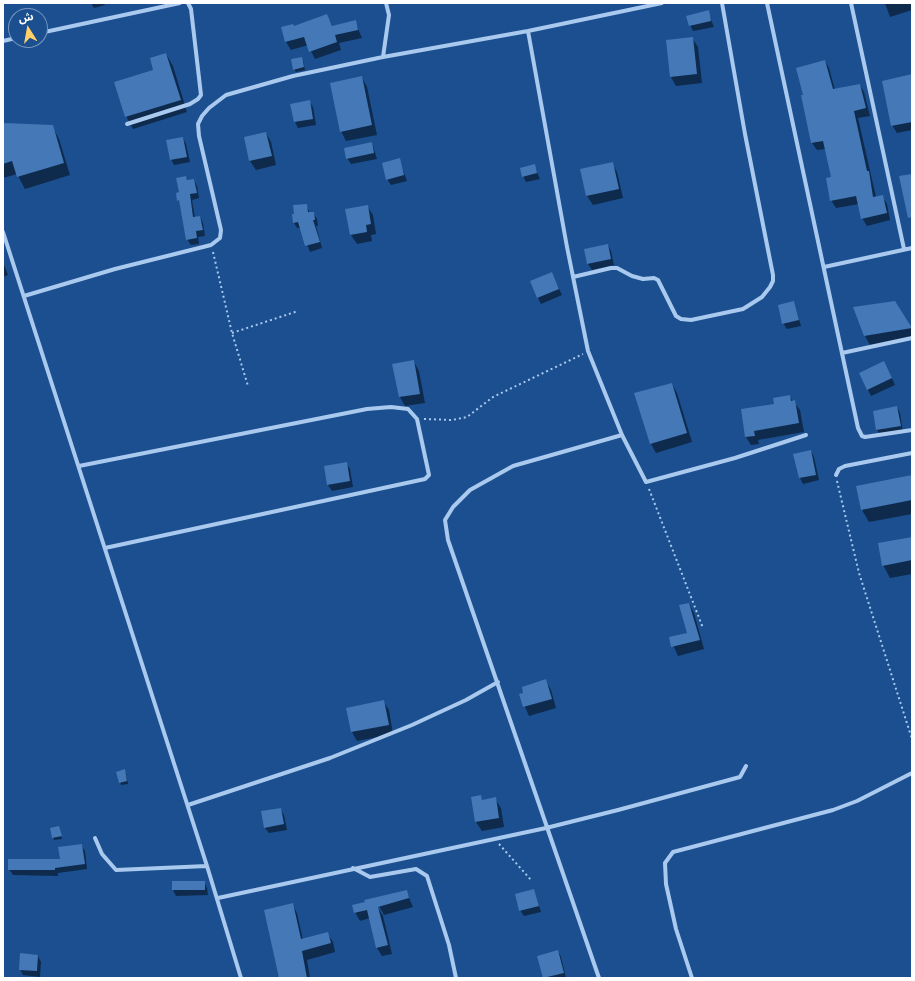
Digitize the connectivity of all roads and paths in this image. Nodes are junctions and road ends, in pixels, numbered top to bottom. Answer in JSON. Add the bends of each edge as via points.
{"nodes":[{"id":1,"x":180,"y":3,"type":"edge"},
{"id":2,"x":188,"y":3,"type":"edge"},
{"id":3,"x":386,"y":3,"type":"edge"},
{"id":4,"x":662,"y":3,"type":"edge"},
{"id":5,"x":722,"y":3,"type":"edge"},
{"id":6,"x":767,"y":3,"type":"edge"},
{"id":7,"x":851,"y":3,"type":"edge"},
{"id":8,"x":48,"y":31,"type":"edge"},
{"id":9,"x":528,"y":31,"type":"junction"},
{"id":10,"x":383,"y":57,"type":"junction"},
{"id":11,"x":126,"y":124,"type":"dead end"},
{"id":12,"x":3,"y":232,"type":"edge"},
{"id":13,"x":211,"y":245,"type":"junction"},
{"id":14,"x":912,"y":248,"type":"edge"},
{"id":15,"x":904,"y":250,"type":"junction"},
{"id":16,"x":824,"y":267,"type":"junction"},
{"id":17,"x":573,"y":277,"type":"junction"},
{"id":18,"x":24,"y":296,"type":"junction"},
{"id":19,"x":298,"y":311,"type":"dead end"},
{"id":20,"x":232,"y":333,"type":"junction"},
{"id":21,"x":912,"y":338,"type":"edge"},
{"id":22,"x":588,"y":351,"type":"junction"},
{"id":23,"x":842,"y":353,"type":"junction"},
{"id":24,"x":248,"y":386,"type":"dead end"},
{"id":25,"x":417,"y":419,"type":"junction"},
{"id":26,"x":912,"y":430,"type":"edge"},
{"id":27,"x":622,"y":435,"type":"junction"},
{"id":28,"x":806,"y":435,"type":"dead end"},
{"id":29,"x":912,"y":453,"type":"edge"},
{"id":30,"x":79,"y":466,"type":"junction"},
{"id":31,"x":836,"y":475,"type":"joint"},
{"id":32,"x":646,"y":482,"type":"junction"},
{"id":33,"x":105,"y":548,"type":"junction"},
{"id":34,"x":703,"y":628,"type":"dead end"},
{"id":35,"x":498,"y":682,"type":"junction"},
{"id":36,"x":912,"y":739,"type":"edge"},
{"id":37,"x":746,"y":766,"type":"dead end"},
{"id":38,"x":912,"y":773,"type":"edge"},
{"id":39,"x":188,"y":805,"type":"junction"},
{"id":40,"x":546,"y":828,"type":"junction"},
{"id":41,"x":95,"y":838,"type":"dead end"},
{"id":42,"x":493,"y":838,"type":"junction"},
{"id":43,"x":207,"y":866,"type":"junction"},
{"id":44,"x":353,"y":868,"type":"junction"},
{"id":45,"x":531,"y":880,"type":"dead end"},
{"id":46,"x":218,"y":898,"type":"junction"},
{"id":47,"x":241,"y":978,"type":"edge"},
{"id":48,"x":456,"y":978,"type":"edge"},
{"id":49,"x":599,"y":978,"type":"edge"},
{"id":50,"x":692,"y":978,"type":"edge"}],
"edges":[{"from":1,"to":8,"type":"street"},
{"from":2,"to":11,"type":"street","via":[[201,95],[190,104]]},
{"from":3,"to":10,"type":"street","via":[[389,15]]},
{"from":4,"to":9,"type":"street"},
{"from":5,"to":17,"type":"street","via":[[745,134],[774,275],[770,287],[762,297],[743,309],[691,320],[676,316],[658,280],[654,278],[632,276],[617,268]]},
{"from":6,"to":16,"type":"street"},
{"from":7,"to":15,"type":"street"},
{"from":9,"to":10,"type":"street"},
{"from":9,"to":17,"type":"street"},
{"from":10,"to":13,"type":"street","via":[[293,76],[226,95],[202,116],[198,124],[199,136],[221,230],[220,238]]},
{"from":12,"to":18,"type":"street"},
{"from":13,"to":18,"type":"street","via":[[115,269]]},
{"from":13,"to":20,"type":"path"},
{"from":14,"to":15,"type":"street"},
{"from":15,"to":16,"type":"street"},
{"from":16,"to":23,"type":"street"},
{"from":17,"to":22,"type":"street"},
{"from":18,"to":30,"type":"street"},
{"from":19,"to":20,"type":"path"},
{"from":20,"to":24,"type":"path"},
{"from":21,"to":23,"type":"street"},
{"from":22,"to":25,"type":"path","via":[[511,387],[493,397],[468,417],[452,420]]},
{"from":22,"to":27,"type":"street"},
{"from":23,"to":26,"type":"street","via":[[858,428],[862,436]]},
{"from":25,"to":30,"type":"street","via":[[408,409],[367,409]]},
{"from":25,"to":33,"type":"street","via":[[429,474],[425,479]]},
{"from":27,"to":32,"type":"street"},
{"from":27,"to":35,"type":"street","via":[[513,466],[470,490],[452,507],[446,520],[448,540]]},
{"from":28,"to":32,"type":"street","via":[[735,458]]},
{"from":29,"to":31,"type":"street","via":[[846,466]]},
{"from":30,"to":33,"type":"street"},
{"from":31,"to":36,"type":"path","via":[[859,573]]},
{"from":32,"to":34,"type":"path"},
{"from":33,"to":39,"type":"street"},
{"from":35,"to":39,"type":"street","via":[[466,700],[397,731],[324,760]]},
{"from":35,"to":40,"type":"street"},
{"from":37,"to":40,"type":"street","via":[[740,778]]},
{"from":38,"to":50,"type":"street","via":[[839,808],[673,852],[665,863],[666,884],[676,929]]},
{"from":39,"to":43,"type":"street"},
{"from":40,"to":42,"type":"street"},
{"from":40,"to":49,"type":"street"},
{"from":41,"to":43,"type":"street","via":[[102,854],[116,870]]},
{"from":42,"to":44,"type":"street"},
{"from":42,"to":45,"type":"path"},
{"from":43,"to":46,"type":"street"},
{"from":44,"to":46,"type":"street"},
{"from":44,"to":48,"type":"street","via":[[370,877],[416,870],[427,876]]},
{"from":46,"to":47,"type":"street"}]}
